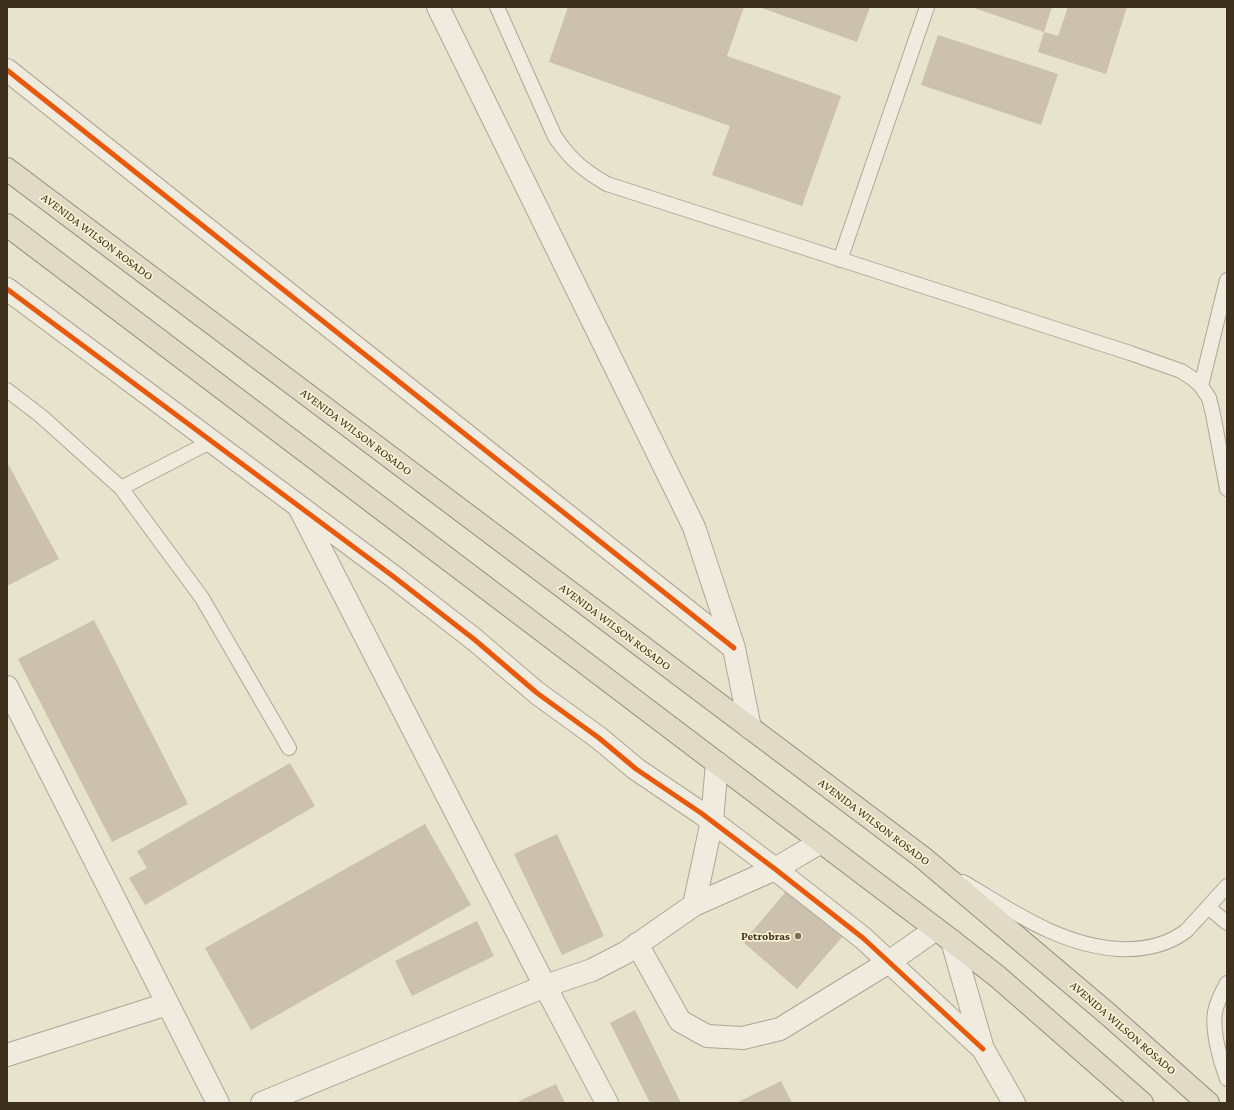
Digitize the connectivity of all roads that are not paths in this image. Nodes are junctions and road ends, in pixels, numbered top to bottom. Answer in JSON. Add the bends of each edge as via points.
{"nodes":[{"id":1,"x":438,"y":7,"type":"edge"},
{"id":2,"x":497,"y":7,"type":"edge"},
{"id":3,"x":927,"y":7,"type":"edge"},
{"id":4,"x":7,"y":70,"type":"edge"},
{"id":5,"x":7,"y":169,"type":"edge"},
{"id":6,"x":7,"y":225,"type":"edge"},
{"id":7,"x":840,"y":260,"type":"junction"},
{"id":8,"x":1227,"y":280,"type":"edge"},
{"id":9,"x":7,"y":289,"type":"edge"},
{"id":10,"x":1201,"y":386,"type":"junction"},
{"id":11,"x":7,"y":390,"type":"edge"},
{"id":12,"x":212,"y":441,"type":"junction"},
{"id":13,"x":121,"y":488,"type":"junction"},
{"id":14,"x":1227,"y":489,"type":"edge"},
{"id":15,"x":298,"y":505,"type":"junction"},
{"id":16,"x":734,"y":648,"type":"junction"},
{"id":17,"x":7,"y":687,"type":"edge"},
{"id":18,"x":750,"y":728,"type":"junction"},
{"id":19,"x":289,"y":748,"type":"dead end"},
{"id":20,"x":717,"y":763,"type":"junction"},
{"id":21,"x":712,"y":821,"type":"junction"},
{"id":22,"x":821,"y":842,"type":"junction"},
{"id":23,"x":922,"y":857,"type":"junction"},
{"id":24,"x":775,"y":869,"type":"junction"},
{"id":25,"x":1227,"y":886,"type":"edge"},
{"id":26,"x":694,"y":905,"type":"junction"},
{"id":27,"x":1208,"y":907,"type":"junction"},
{"id":28,"x":1227,"y":923,"type":"edge"},
{"id":29,"x":944,"y":935,"type":"junction"},
{"id":30,"x":637,"y":944,"type":"junction"},
{"id":31,"x":889,"y":962,"type":"junction"},
{"id":32,"x":1227,"y":983,"type":"edge"},
{"id":33,"x":545,"y":986,"type":"junction"},
{"id":34,"x":167,"y":1004,"type":"junction"},
{"id":35,"x":983,"y":1049,"type":"junction"},
{"id":36,"x":7,"y":1055,"type":"edge"},
{"id":37,"x":1227,"y":1078,"type":"edge"},
{"id":38,"x":218,"y":1103,"type":"edge"},
{"id":39,"x":262,"y":1103,"type":"edge"},
{"id":40,"x":607,"y":1103,"type":"edge"},
{"id":41,"x":1014,"y":1103,"type":"edge"},
{"id":42,"x":1142,"y":1103,"type":"edge"},
{"id":43,"x":1208,"y":1103,"type":"edge"}],
"edges":[{"from":1,"to":16,"type":"street","via":[[694,527]]},
{"from":2,"to":7,"type":"lane","via":[[555,137],[566,154],[582,168],[606,184]]},
{"from":3,"to":7,"type":"lane"},
{"from":4,"to":16,"type":"street"},
{"from":5,"to":18,"type":"highway","name":"AVENIDA WILSON ROSADO"},
{"from":6,"to":20,"type":"highway"},
{"from":7,"to":10,"type":"lane","via":[[1144,358],[1181,371]]},
{"from":8,"to":10,"type":"lane"},
{"from":9,"to":12,"type":"street"},
{"from":10,"to":14,"type":"lane","via":[[1209,398]]},
{"from":11,"to":13,"type":"lane","via":[[41,416]]},
{"from":12,"to":13,"type":"lane"},
{"from":12,"to":15,"type":"street"},
{"from":13,"to":19,"type":"lane","via":[[202,598]]},
{"from":15,"to":21,"type":"street","via":[[450,620],[537,693],[636,769]]},
{"from":15,"to":33,"type":"street"},
{"from":16,"to":18,"type":"street"},
{"from":17,"to":34,"type":"street"},
{"from":18,"to":23,"type":"highway","name":"AVENIDA WILSON ROSADO"},
{"from":20,"to":21,"type":"street"},
{"from":20,"to":22,"type":"highway"},
{"from":21,"to":24,"type":"street"},
{"from":21,"to":26,"type":"street"},
{"from":22,"to":24,"type":"street"},
{"from":22,"to":29,"type":"highway"},
{"from":23,"to":27,"type":"lane","via":[[1037,925],[1072,940],[1105,948],[1147,949],[1162,944],[1186,930]]},
{"from":23,"to":43,"type":"highway","name":"AVENIDA WILSON ROSADO","via":[[1109,1015]]},
{"from":24,"to":26,"type":"street"},
{"from":24,"to":31,"type":"street","via":[[863,938]]},
{"from":25,"to":27,"type":"lane"},
{"from":26,"to":30,"type":"street"},
{"from":27,"to":28,"type":"lane"},
{"from":29,"to":31,"type":"street"},
{"from":29,"to":35,"type":"street"},
{"from":29,"to":42,"type":"highway","via":[[998,977]]},
{"from":30,"to":31,"type":"street","via":[[680,1021],[707,1036],[742,1038],[780,1029]]},
{"from":30,"to":33,"type":"street","via":[[592,970]]},
{"from":31,"to":35,"type":"street"},
{"from":32,"to":37,"type":"lane","via":[[1215,1012],[1216,1038]]},
{"from":33,"to":39,"type":"street"},
{"from":33,"to":40,"type":"street"},
{"from":34,"to":36,"type":"street"},
{"from":34,"to":38,"type":"street"},
{"from":35,"to":41,"type":"street"}]}
